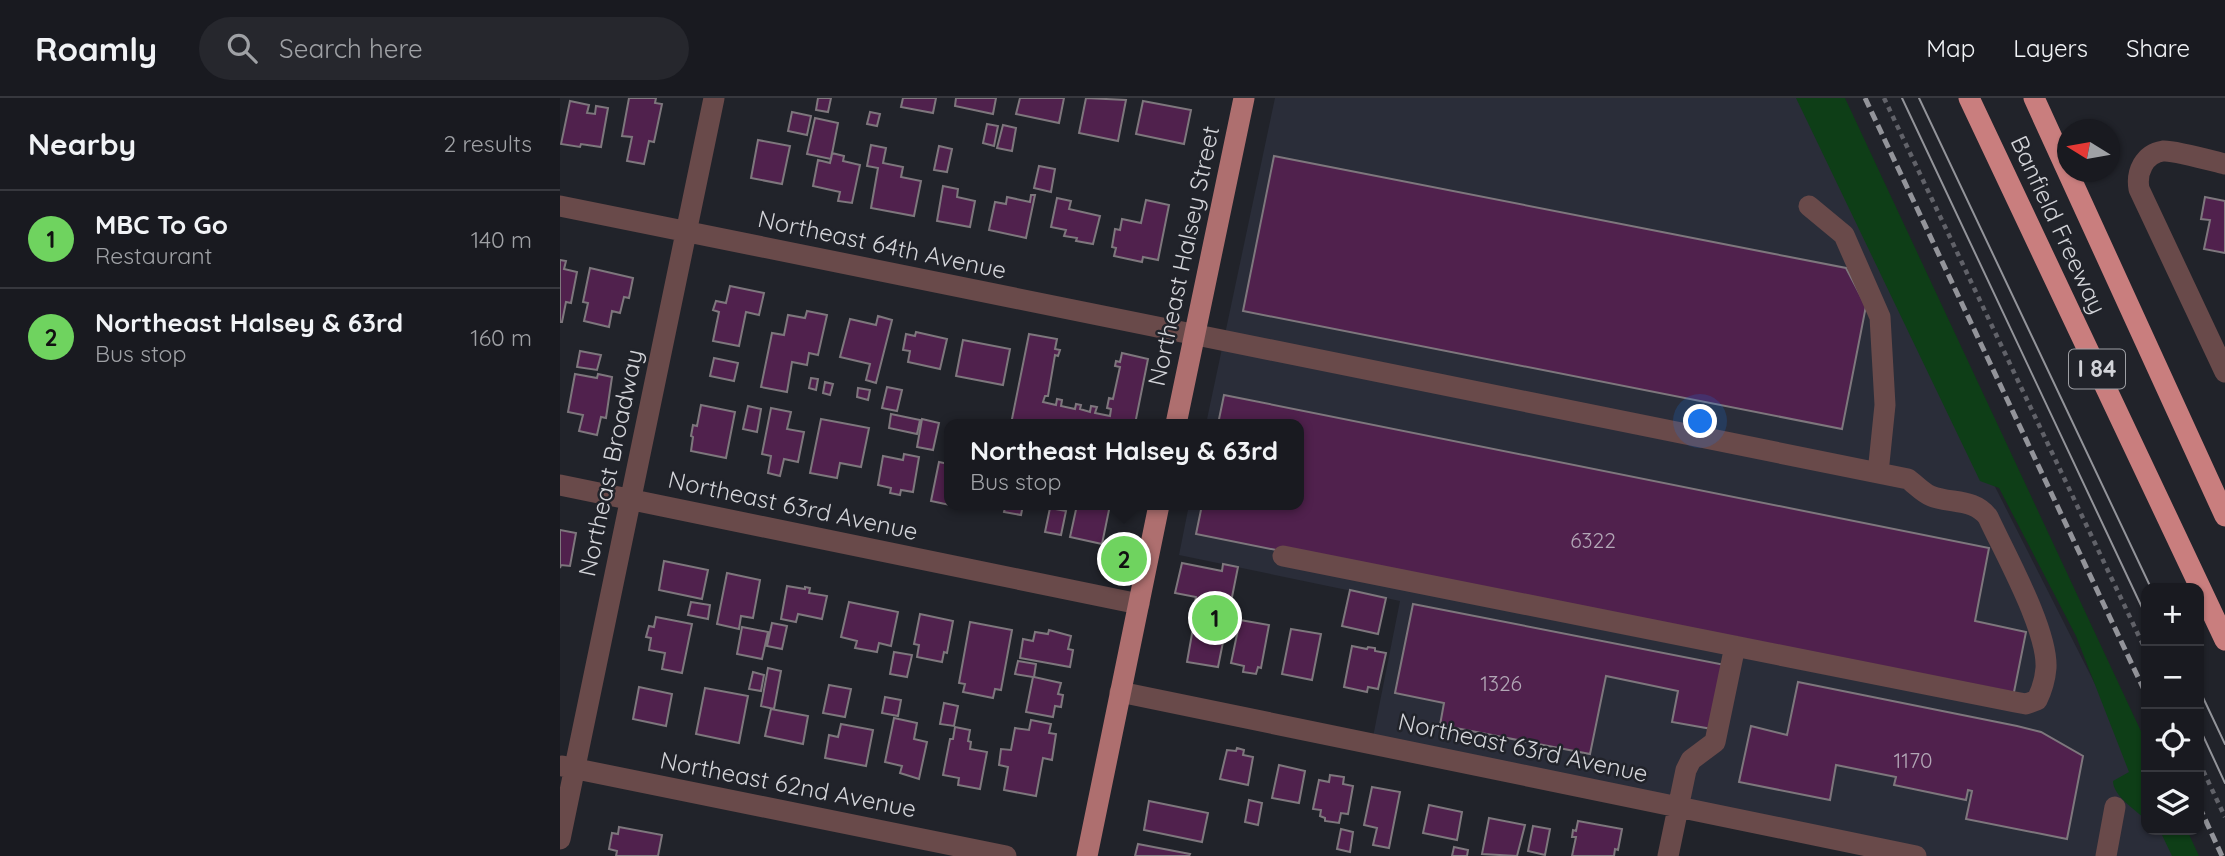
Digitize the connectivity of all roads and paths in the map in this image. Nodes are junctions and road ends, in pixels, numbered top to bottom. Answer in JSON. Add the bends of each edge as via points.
{"nodes":[{"id":1,"x":714,"y":98,"type":"edge"},
{"id":2,"x":1244,"y":98,"type":"edge"},
{"id":3,"x":1884,"y":98,"type":"edge"},
{"id":4,"x":1969,"y":98,"type":"edge"},
{"id":5,"x":2034,"y":98,"type":"edge"},
{"id":6,"x":2225,"y":164,"type":"edge"},
{"id":7,"x":560,"y":206,"type":"edge"},
{"id":8,"x":1809,"y":206,"type":"dead end"},
{"id":9,"x":685,"y":231,"type":"junction"},
{"id":10,"x":1194,"y":335,"type":"junction"},
{"id":11,"x":2225,"y":372,"type":"edge"},
{"id":12,"x":1177,"y":419,"type":"edge"},
{"id":13,"x":1878,"y":473,"type":"junction"},
{"id":14,"x":560,"y":485,"type":"edge"},
{"id":15,"x":630,"y":499,"type":"junction"},
{"id":16,"x":1158,"y":510,"type":"edge"},
{"id":17,"x":2225,"y":516,"type":"edge"},
{"id":18,"x":1283,"y":556,"type":"dead end"},
{"id":19,"x":1139,"y":604,"type":"junction"},
{"id":20,"x":2225,"y":640,"type":"edge"},
{"id":21,"x":1735,"y":646,"type":"junction"},
{"id":22,"x":2144,"y":646,"type":"edge"},
{"id":23,"x":1120,"y":692,"type":"junction"},
{"id":24,"x":567,"y":767,"type":"edge"},
{"id":25,"x":2204,"y":772,"type":"edge"},
{"id":26,"x":1678,"y":806,"type":"junction"},
{"id":27,"x":2115,"y":807,"type":"dead end"},
{"id":28,"x":2225,"y":817,"type":"edge"},
{"id":29,"x":560,"y":839,"type":"edge"},
{"id":30,"x":1006,"y":856,"type":"edge"},
{"id":31,"x":1087,"y":856,"type":"edge"},
{"id":32,"x":1668,"y":856,"type":"edge"},
{"id":33,"x":1916,"y":856,"type":"edge"},
{"id":34,"x":2106,"y":856,"type":"edge"}],
"edges":[{"from":1,"to":9,"type":"street","name":"Northeast Broadway"},
{"from":2,"to":10,"type":"main road","name":"Northeast Halsey Street"},
{"from":3,"to":22,"type":"path"},
{"from":4,"to":20,"type":"highway","name":"Banfield Freeway","number":"I 84"},
{"from":5,"to":17,"type":"highway","name":"Banfield Freeway","number":"I 84"},
{"from":6,"to":11,"type":"street","via":[[2164,151],[2143,163],[2138,173],[2139,189]]},
{"from":7,"to":9,"type":"street","name":"Northeast 64th Avenue"},
{"from":8,"to":13,"type":"street","via":[[1844,234],[1880,317],[1885,405]]},
{"from":9,"to":10,"type":"street","name":"Northeast 64th Avenue"},
{"from":9,"to":15,"type":"street","name":"Northeast Broadway"},
{"from":10,"to":12,"type":"main road","name":"Northeast Halsey Street"},
{"from":10,"to":13,"type":"street","name":"Northeast 64th Avenue"},
{"from":13,"to":21,"type":"street","name":"Northeast 64th Avenue","via":[[1908,479],[1929,495],[1974,505],[1988,517],[2042,642],[2046,666],[2037,700],[2014,702]]},
{"from":14,"to":15,"type":"street","name":"Northeast 63rd Avenue"},
{"from":15,"to":19,"type":"street","name":"Northeast 63rd Avenue"},
{"from":15,"to":24,"type":"street","name":"Northeast Broadway"},
{"from":16,"to":19,"type":"main road"},
{"from":18,"to":21,"type":"street"},
{"from":19,"to":23,"type":"main road"},
{"from":21,"to":26,"type":"street","via":[[1715,742],[1691,760]]},
{"from":23,"to":26,"type":"street","name":"Northeast 63rd Avenue"},
{"from":23,"to":31,"type":"main road"},
{"from":24,"to":29,"type":"street","name":"Northeast Broadway"},
{"from":24,"to":30,"type":"street","name":"Northeast 62nd Avenue"},
{"from":25,"to":28,"type":"path"},
{"from":26,"to":32,"type":"street"},
{"from":26,"to":33,"type":"street","name":"Northeast 63rd Avenue"},
{"from":27,"to":34,"type":"street"}]}
